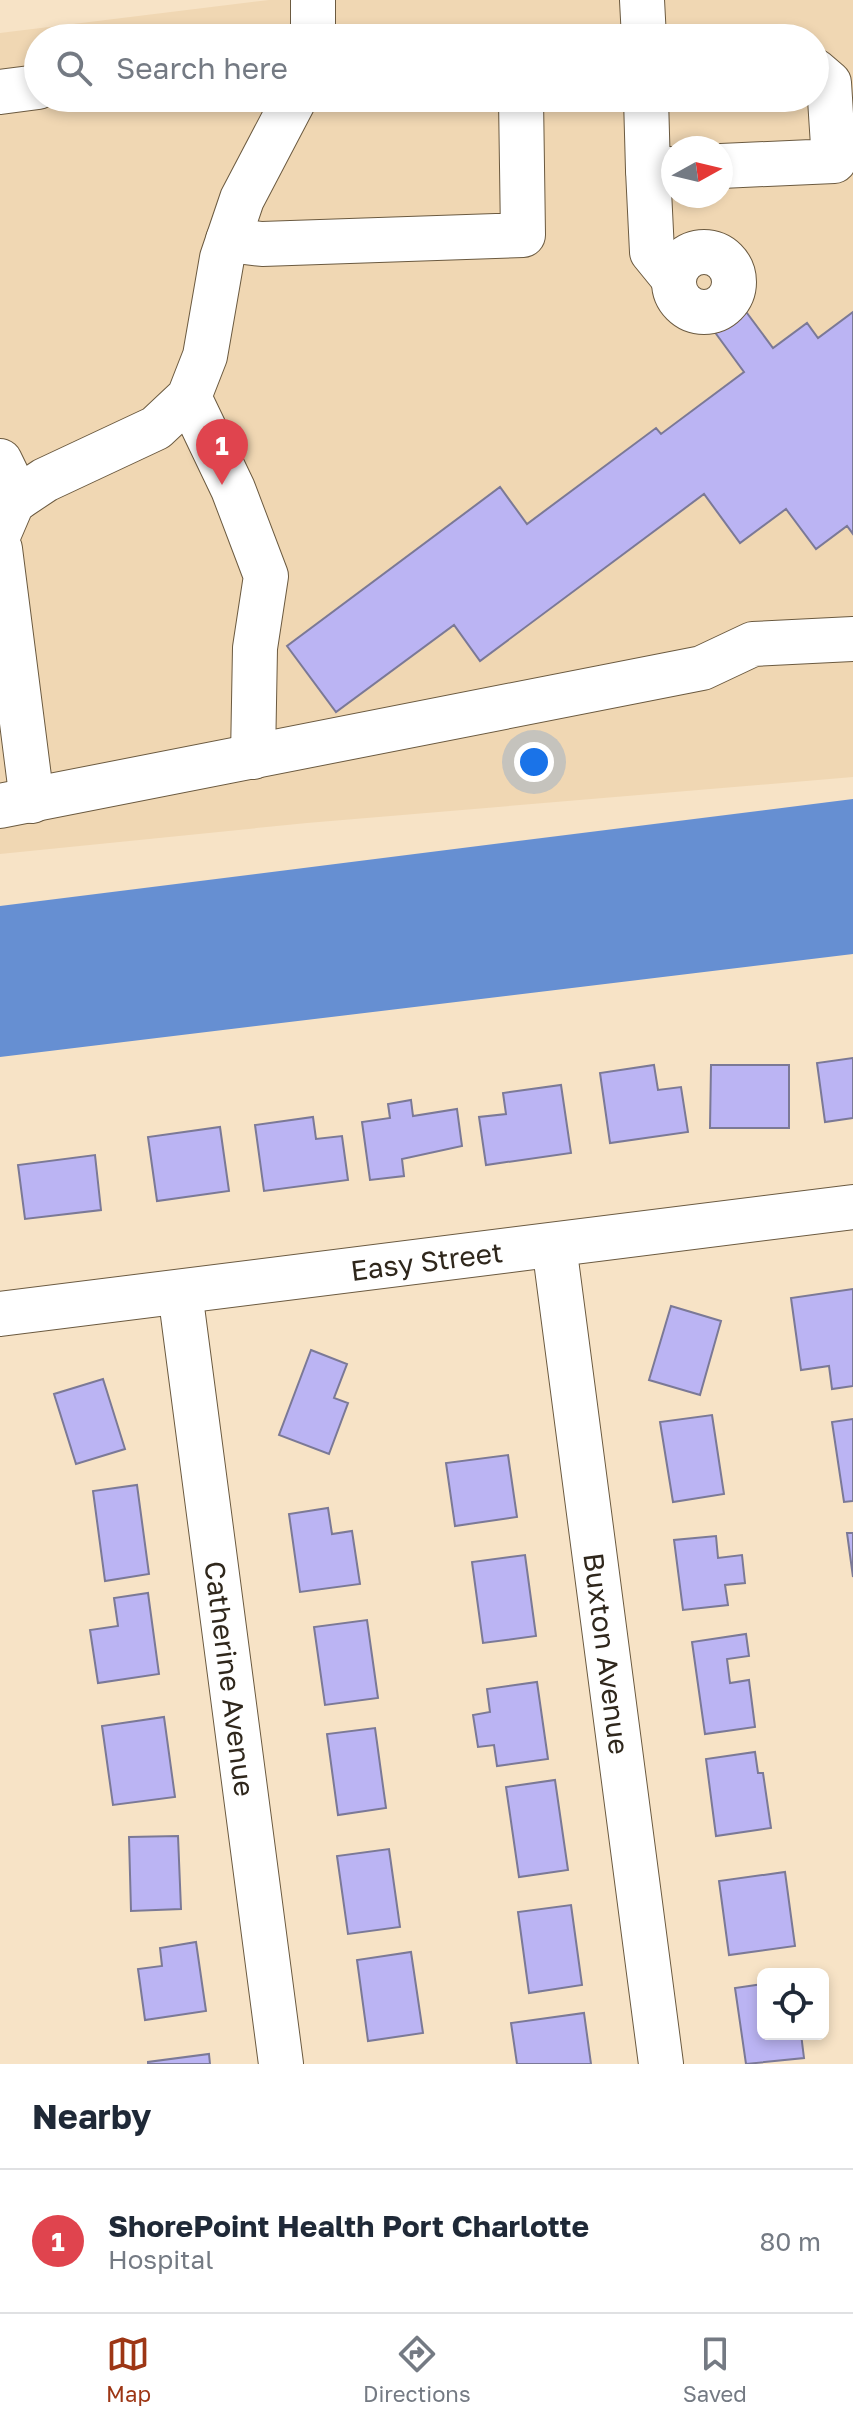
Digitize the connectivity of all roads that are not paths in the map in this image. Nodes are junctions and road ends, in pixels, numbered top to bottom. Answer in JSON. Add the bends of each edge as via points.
{"nodes":[{"id":1,"x":313,"y":0,"type":"edge"},
{"id":2,"x":642,"y":0,"type":"edge"},
{"id":3,"x":313,"y":24,"type":"edge"},
{"id":4,"x":643,"y":24,"type":"edge"},
{"id":5,"x":829,"y":83,"type":"edge"},
{"id":6,"x":24,"y":89,"type":"edge"},
{"id":7,"x":0,"y":92,"type":"edge"},
{"id":8,"x":288,"y":112,"type":"edge"},
{"id":9,"x":521,"y":112,"type":"edge"},
{"id":10,"x":649,"y":112,"type":"edge"},
{"id":11,"x":733,"y":165,"type":"edge"},
{"id":12,"x":660,"y":169,"type":"edge"},
{"id":13,"x":228,"y":240,"type":"junction"},
{"id":14,"x":674,"y":279,"type":"dead end"},
{"id":15,"x":189,"y":397,"type":"junction"},
{"id":16,"x":6,"y":497,"type":"edge"},
{"id":17,"x":0,"y":549,"type":"edge"},
{"id":18,"x":853,"y":639,"type":"edge"},
{"id":19,"x":11,"y":716,"type":"edge"},
{"id":20,"x":253,"y":757,"type":"junction"},
{"id":21,"x":16,"y":804,"type":"edge"},
{"id":22,"x":853,"y":1207,"type":"edge"},
{"id":23,"x":554,"y":1245,"type":"junction"},
{"id":24,"x":180,"y":1292,"type":"junction"},
{"id":25,"x":0,"y":1314,"type":"edge"},
{"id":26,"x":281,"y":2064,"type":"edge"},
{"id":27,"x":661,"y":2064,"type":"edge"}],
"edges":[{"from":1,"to":3,"type":"street"},
{"from":2,"to":4,"type":"street"},
{"from":5,"to":11,"type":"street","via":[[834,161]]},
{"from":6,"to":7,"type":"street"},
{"from":8,"to":13,"type":"street","via":[[242,199]]},
{"from":9,"to":13,"type":"street","via":[[523,235],[262,244]]},
{"from":10,"to":12,"type":"street"},
{"from":12,"to":14,"type":"street","via":[[652,252]]},
{"from":13,"to":15,"type":"street","via":[[205,356]]},
{"from":15,"to":16,"type":"street","via":[[156,428]]},
{"from":15,"to":20,"type":"street","via":[[233,489],[266,576],[255,648]]},
{"from":17,"to":19,"type":"street"},
{"from":18,"to":20,"type":"street","via":[[753,644],[702,668]]},
{"from":19,"to":21,"type":"street"},
{"from":20,"to":21,"type":"street"},
{"from":22,"to":23,"type":"street","name":"Easy Street"},
{"from":23,"to":24,"type":"street","name":"Easy Street"},
{"from":23,"to":27,"type":"street","name":"Buxton Avenue"},
{"from":24,"to":25,"type":"street","name":"Easy Street"},
{"from":24,"to":26,"type":"street","name":"Catherine Avenue"}]}
